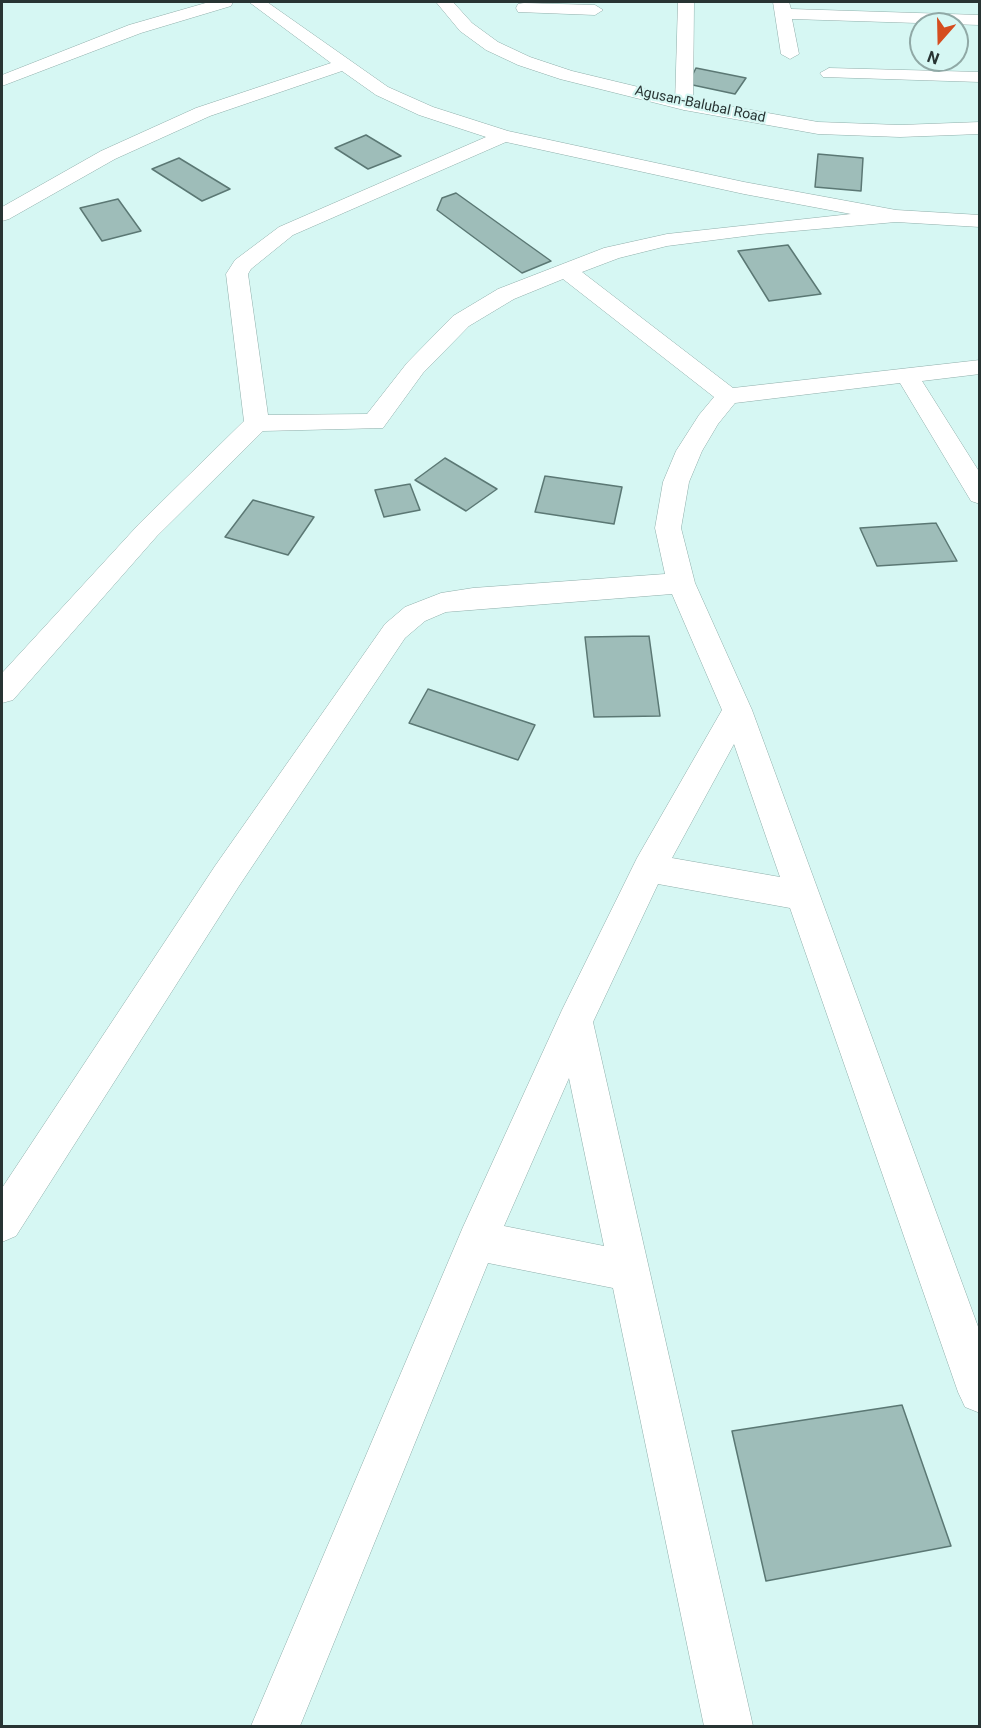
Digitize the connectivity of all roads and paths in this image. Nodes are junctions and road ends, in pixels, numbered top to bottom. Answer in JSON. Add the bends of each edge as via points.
{"nodes":[{"id":1,"x":225,"y":2,"type":"edge"},
{"id":2,"x":258,"y":2,"type":"edge"},
{"id":3,"x":444,"y":2,"type":"edge"},
{"id":4,"x":686,"y":2,"type":"edge"},
{"id":5,"x":782,"y":8,"type":"edge"},
{"id":6,"x":524,"y":9,"type":"dead end"},
{"id":7,"x":595,"y":12,"type":"edge"},
{"id":8,"x":980,"y":20,"type":"edge"},
{"id":9,"x":790,"y":54,"type":"dead end"},
{"id":10,"x":343,"y":65,"type":"junction"},
{"id":11,"x":829,"y":73,"type":"dead end"},
{"id":12,"x":980,"y":77,"type":"edge"},
{"id":13,"x":2,"y":81,"type":"edge"},
{"id":14,"x":684,"y":104,"type":"junction"},
{"id":15,"x":980,"y":128,"type":"edge"},
{"id":16,"x":504,"y":136,"type":"junction"},
{"id":17,"x":744,"y":188,"type":"junction"},
{"id":18,"x":2,"y":215,"type":"edge"},
{"id":19,"x":896,"y":216,"type":"junction"},
{"id":20,"x":980,"y":221,"type":"edge"},
{"id":21,"x":761,"y":228,"type":"junction"},
{"id":22,"x":565,"y":270,"type":"junction"},
{"id":23,"x":980,"y":367,"type":"edge"},
{"id":24,"x":907,"y":375,"type":"junction"},
{"id":25,"x":728,"y":396,"type":"junction"},
{"id":26,"x":257,"y":423,"type":"junction"},
{"id":27,"x":980,"y":495,"type":"edge"},
{"id":28,"x":681,"y":583,"type":"junction"},
{"id":29,"x":2,"y":692,"type":"edge"},
{"id":30,"x":737,"y":710,"type":"junction"},
{"id":31,"x":649,"y":868,"type":"junction"},
{"id":32,"x":801,"y":895,"type":"junction"},
{"id":33,"x":575,"y":1022,"type":"junction"},
{"id":34,"x":2,"y":1222,"type":"edge"},
{"id":35,"x":477,"y":1241,"type":"junction"},
{"id":36,"x":630,"y":1272,"type":"junction"},
{"id":37,"x":980,"y":1392,"type":"edge"},
{"id":38,"x":276,"y":1726,"type":"edge"},
{"id":39,"x":729,"y":1726,"type":"edge"}],
"edges":[{"from":1,"to":13,"type":"street","via":[[135,29]]},
{"from":2,"to":10,"type":"street"},
{"from":3,"to":14,"type":"street","name":"Agusan-Balubal Road","via":[[466,27],[492,46],[524,61]]},
{"from":4,"to":14,"type":"street"},
{"from":5,"to":8,"type":"street"},
{"from":5,"to":9,"type":"street"},
{"from":6,"to":7,"type":"street"},
{"from":10,"to":16,"type":"street","via":[[382,91],[426,111]]},
{"from":10,"to":18,"type":"street","via":[[203,112],[108,155]]},
{"from":11,"to":12,"type":"street"},
{"from":14,"to":15,"type":"street","name":"Agusan-Balubal Road","via":[[818,128]]},
{"from":16,"to":17,"type":"street"},
{"from":16,"to":26,"type":"street","via":[[286,231],[243,265],[237,274]]},
{"from":17,"to":19,"type":"street"},
{"from":17,"to":21,"type":"street"},
{"from":19,"to":20,"type":"street"},
{"from":19,"to":21,"type":"street"},
{"from":21,"to":22,"type":"street","via":[[658,242]]},
{"from":22,"to":25,"type":"street"},
{"from":22,"to":26,"type":"street","via":[[506,294],[461,321],[374,422]]},
{"from":23,"to":24,"type":"street"},
{"from":24,"to":25,"type":"street"},
{"from":24,"to":27,"type":"street"},
{"from":25,"to":28,"type":"street","via":[[689,451],[676,482],[668,528]]},
{"from":26,"to":29,"type":"street","via":[[148,530]]},
{"from":28,"to":30,"type":"street"},
{"from":28,"to":34,"type":"street","via":[[441,603],[415,614],[395,631],[220,886]]},
{"from":30,"to":31,"type":"street"},
{"from":30,"to":32,"type":"street"},
{"from":31,"to":32,"type":"street"},
{"from":31,"to":33,"type":"street"},
{"from":32,"to":37,"type":"street"},
{"from":33,"to":35,"type":"street"},
{"from":33,"to":36,"type":"street"},
{"from":35,"to":36,"type":"street"},
{"from":35,"to":38,"type":"street"},
{"from":36,"to":39,"type":"street"}]}
